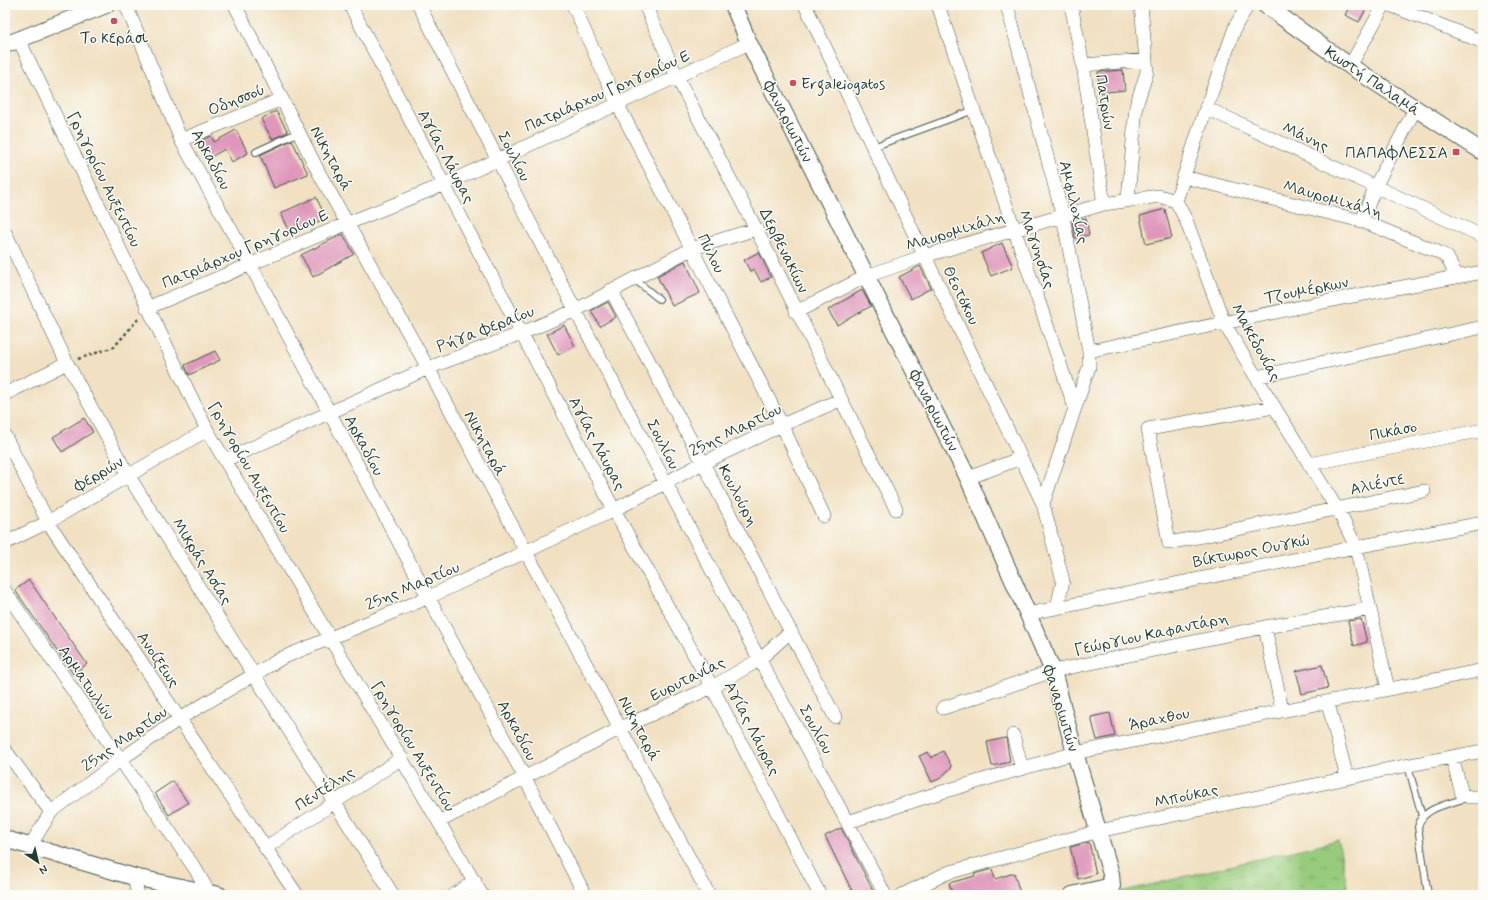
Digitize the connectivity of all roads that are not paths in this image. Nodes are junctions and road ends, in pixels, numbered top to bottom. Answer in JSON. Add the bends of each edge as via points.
{"nodes":[{"id":1,"x":106,"y":5,"type":"edge"},
{"id":2,"x":126,"y":5,"type":"edge"},
{"id":3,"x":235,"y":5,"type":"edge"},
{"id":4,"x":350,"y":5,"type":"edge"},
{"id":5,"x":419,"y":5,"type":"edge"},
{"id":6,"x":573,"y":5,"type":"edge"},
{"id":7,"x":645,"y":5,"type":"edge"},
{"id":8,"x":733,"y":5,"type":"edge"},
{"id":9,"x":804,"y":5,"type":"edge"},
{"id":10,"x":938,"y":5,"type":"edge"},
{"id":11,"x":1007,"y":5,"type":"edge"},
{"id":12,"x":1072,"y":5,"type":"edge"},
{"id":13,"x":1141,"y":5,"type":"edge"},
{"id":14,"x":1248,"y":5,"type":"edge"},
{"id":15,"x":1265,"y":5,"type":"edge"},
{"id":16,"x":1384,"y":5,"type":"edge"},
{"id":17,"x":1390,"y":5,"type":"edge"},
{"id":18,"x":12,"y":42,"type":"edge"},
{"id":19,"x":1483,"y":42,"type":"edge"},
{"id":20,"x":749,"y":43,"type":"junction"},
{"id":21,"x":1146,"y":60,"type":"junction"},
{"id":22,"x":1083,"y":65,"type":"junction"},
{"id":23,"x":1350,"y":66,"type":"junction"},
{"id":24,"x":677,"y":77,"type":"junction"},
{"id":25,"x":282,"y":99,"type":"junction"},
{"id":26,"x":618,"y":105,"type":"junction"},
{"id":27,"x":1206,"y":108,"type":"junction"},
{"id":28,"x":1415,"y":108,"type":"junction"},
{"id":29,"x":974,"y":110,"type":"junction"},
{"id":30,"x":299,"y":132,"type":"junction"},
{"id":31,"x":181,"y":140,"type":"junction"},
{"id":32,"x":873,"y":147,"type":"junction"},
{"id":33,"x":256,"y":152,"type":"dead end"},
{"id":34,"x":1483,"y":152,"type":"edge"},
{"id":35,"x":497,"y":159,"type":"junction"},
{"id":36,"x":1184,"y":177,"type":"junction"},
{"id":37,"x":443,"y":185,"type":"junction"},
{"id":38,"x":1375,"y":187,"type":"junction"},
{"id":39,"x":1128,"y":199,"type":"junction"},
{"id":40,"x":1176,"y":201,"type":"junction"},
{"id":41,"x":1104,"y":204,"type":"junction"},
{"id":42,"x":1063,"y":217,"type":"junction"},
{"id":43,"x":1362,"y":221,"type":"junction"},
{"id":44,"x":348,"y":223,"type":"junction"},
{"id":45,"x":756,"y":229,"type":"junction"},
{"id":46,"x":1014,"y":230,"type":"junction"},
{"id":47,"x":5,"y":232,"type":"edge"},
{"id":48,"x":1480,"y":235,"type":"dead end"},
{"id":49,"x":691,"y":249,"type":"junction"},
{"id":50,"x":9,"y":252,"type":"edge"},
{"id":51,"x":924,"y":256,"type":"junction"},
{"id":52,"x":250,"y":264,"type":"junction"},
{"id":53,"x":1483,"y":272,"type":"edge"},
{"id":54,"x":867,"y":276,"type":"junction"},
{"id":55,"x":1457,"y":277,"type":"junction"},
{"id":56,"x":634,"y":278,"type":"junction"},
{"id":57,"x":611,"y":290,"type":"junction"},
{"id":58,"x":659,"y":299,"type":"dead end"},
{"id":59,"x":147,"y":308,"type":"junction"},
{"id":60,"x":576,"y":310,"type":"junction"},
{"id":61,"x":796,"y":312,"type":"junction"},
{"id":62,"x":1224,"y":323,"type":"junction"},
{"id":63,"x":1483,"y":328,"type":"edge"},
{"id":64,"x":522,"y":334,"type":"junction"},
{"id":65,"x":1089,"y":351,"type":"junction"},
{"id":66,"x":67,"y":363,"type":"junction"},
{"id":67,"x":428,"y":368,"type":"junction"},
{"id":68,"x":1256,"y":377,"type":"junction"},
{"id":69,"x":5,"y":394,"type":"edge"},
{"id":70,"x":840,"y":400,"type":"junction"},
{"id":71,"x":1274,"y":407,"type":"junction"},
{"id":72,"x":1074,"y":408,"type":"junction"},
{"id":73,"x":328,"y":412,"type":"junction"},
{"id":74,"x":782,"y":425,"type":"junction"},
{"id":75,"x":207,"y":430,"type":"junction"},
{"id":76,"x":1483,"y":430,"type":"edge"},
{"id":77,"x":5,"y":436,"type":"edge"},
{"id":78,"x":1021,"y":458,"type":"junction"},
{"id":79,"x":225,"y":460,"type":"junction"},
{"id":80,"x":703,"y":463,"type":"junction"},
{"id":81,"x":1309,"y":464,"type":"junction"},
{"id":82,"x":128,"y":475,"type":"junction"},
{"id":83,"x":968,"y":478,"type":"junction"},
{"id":84,"x":666,"y":483,"type":"junction"},
{"id":85,"x":1424,"y":491,"type":"dead end"},
{"id":86,"x":1043,"y":504,"type":"junction"},
{"id":87,"x":896,"y":509,"type":"dead end"},
{"id":88,"x":1337,"y":509,"type":"junction"},
{"id":89,"x":614,"y":510,"type":"junction"},
{"id":90,"x":824,"y":516,"type":"dead end"},
{"id":91,"x":48,"y":522,"type":"junction"},
{"id":92,"x":1483,"y":523,"type":"edge"},
{"id":93,"x":5,"y":543,"type":"edge"},
{"id":94,"x":1356,"y":547,"type":"junction"},
{"id":95,"x":525,"y":552,"type":"junction"},
{"id":96,"x":5,"y":591,"type":"edge"},
{"id":97,"x":427,"y":598,"type":"junction"},
{"id":98,"x":1057,"y":607,"type":"junction"},
{"id":99,"x":1370,"y":609,"type":"junction"},
{"id":100,"x":1027,"y":614,"type":"junction"},
{"id":101,"x":1264,"y":627,"type":"junction"},
{"id":102,"x":791,"y":631,"type":"junction"},
{"id":103,"x":331,"y":637,"type":"junction"},
{"id":104,"x":759,"y":660,"type":"junction"},
{"id":105,"x":1483,"y":670,"type":"edge"},
{"id":106,"x":1053,"y":671,"type":"junction"},
{"id":107,"x":254,"y":674,"type":"junction"},
{"id":108,"x":712,"y":686,"type":"junction"},
{"id":109,"x":1388,"y":689,"type":"junction"},
{"id":110,"x":1328,"y":703,"type":"junction"},
{"id":111,"x":943,"y":708,"type":"dead end"},
{"id":112,"x":1282,"y":710,"type":"junction"},
{"id":113,"x":835,"y":717,"type":"dead end"},
{"id":114,"x":179,"y":719,"type":"junction"},
{"id":115,"x":621,"y":728,"type":"junction"},
{"id":116,"x":1013,"y":735,"type":"dead end"},
{"id":117,"x":5,"y":750,"type":"edge"},
{"id":118,"x":1483,"y":752,"type":"edge"},
{"id":119,"x":1075,"y":753,"type":"junction"},
{"id":120,"x":1452,"y":757,"type":"junction"},
{"id":121,"x":402,"y":758,"type":"junction"},
{"id":122,"x":120,"y":760,"type":"junction"},
{"id":123,"x":1408,"y":766,"type":"junction"},
{"id":124,"x":1022,"y":769,"type":"junction"},
{"id":125,"x":524,"y":778,"type":"junction"},
{"id":126,"x":1347,"y":778,"type":"junction"},
{"id":127,"x":1469,"y":797,"type":"junction"},
{"id":128,"x":1483,"y":797,"type":"edge"},
{"id":129,"x":334,"y":802,"type":"junction"},
{"id":130,"x":51,"y":812,"type":"junction"},
{"id":131,"x":1422,"y":816,"type":"junction"},
{"id":132,"x":440,"y":821,"type":"junction"},
{"id":133,"x":848,"y":822,"type":"junction"},
{"id":134,"x":1100,"y":830,"type":"junction"},
{"id":135,"x":5,"y":839,"type":"edge"},
{"id":136,"x":30,"y":846,"type":"junction"},
{"id":137,"x":265,"y":848,"type":"junction"},
{"id":138,"x":134,"y":877,"type":"junction"},
{"id":139,"x":475,"y":881,"type":"junction"},
{"id":140,"x":1108,"y":890,"type":"edge"},
{"id":141,"x":213,"y":893,"type":"edge"},
{"id":142,"x":138,"y":895,"type":"edge"},
{"id":143,"x":297,"y":895,"type":"edge"},
{"id":144,"x":394,"y":895,"type":"edge"},
{"id":145,"x":454,"y":895,"type":"edge"},
{"id":146,"x":482,"y":895,"type":"edge"},
{"id":147,"x":585,"y":895,"type":"edge"},
{"id":148,"x":709,"y":895,"type":"edge"},
{"id":149,"x":820,"y":895,"type":"edge"},
{"id":150,"x":885,"y":895,"type":"edge"},
{"id":151,"x":902,"y":895,"type":"edge"},
{"id":152,"x":1072,"y":895,"type":"edge"},
{"id":153,"x":1428,"y":895,"type":"edge"}],
"edges":[{"from":1,"to":18,"type":"street"},
{"from":2,"to":31,"type":"street","name":"Αρκαδίου"},
{"from":3,"to":25,"type":"street","name":"Νικηταρά"},
{"from":4,"to":37,"type":"street","name":"Αγίας Λάυρας"},
{"from":5,"to":35,"type":"street","name":"Σουλίου"},
{"from":6,"to":26,"type":"street","name":"Πύλου"},
{"from":7,"to":24,"type":"street","name":"Δερβενακίων"},
{"from":8,"to":20,"type":"street","name":"Φαναριωτών"},
{"from":9,"to":32,"type":"street","name":"Θεοτόκου"},
{"from":10,"to":29,"type":"street","name":"Μαγνησίας"},
{"from":11,"to":42,"type":"street","name":"Αμφιλοχίας"},
{"from":12,"to":22,"type":"street","name":"Πατρών"},
{"from":13,"to":21,"type":"street"},
{"from":14,"to":27,"type":"street","via":[[1236,25]]},
{"from":15,"to":23,"type":"street","name":"Κωστή Παλαμά","via":[[1280,12]]},
{"from":16,"to":23,"type":"street"},
{"from":17,"to":19,"type":"street"},
{"from":18,"to":59,"type":"street","name":"Γρηγορίου Αυξεντίου"},
{"from":20,"to":24,"type":"street","name":"Πατριάρχου Γρηγορίου Ε"},
{"from":20,"to":54,"type":"street","name":"Φαναριωτών"},
{"from":21,"to":22,"type":"street"},
{"from":21,"to":39,"type":"street","via":[[1147,72],[1136,106]]},
{"from":22,"to":41,"type":"street","name":"Πατρών"},
{"from":23,"to":28,"type":"street","name":"Κωστή Παλαμά"},
{"from":24,"to":26,"type":"street","name":"Πατριάρχου Γρηγορίου Ε"},
{"from":24,"to":45,"type":"street","name":"Δερβενακίων"},
{"from":25,"to":30,"type":"street","name":"Νικηταρά"},
{"from":25,"to":31,"type":"street","name":"Οδησσού"},
{"from":26,"to":35,"type":"street","name":"Πατριάρχου Γρηγορίου Ε"},
{"from":26,"to":49,"type":"street","name":"Πύλου"},
{"from":27,"to":36,"type":"street"},
{"from":27,"to":38,"type":"street","name":"Μάνης"},
{"from":28,"to":34,"type":"street","name":"Κωστή Παλαμά"},
{"from":28,"to":38,"type":"street"},
{"from":29,"to":32,"type":"lane"},
{"from":29,"to":46,"type":"street","name":"Μαγνησίας"},
{"from":30,"to":33,"type":"lane"},
{"from":30,"to":44,"type":"street","name":"Νικηταρά"},
{"from":31,"to":52,"type":"street","name":"Αρκαδίου"},
{"from":32,"to":51,"type":"street","name":"Θεοτόκου"},
{"from":35,"to":37,"type":"street","name":"Πατριάρχου Γρηγορίου Ε"},
{"from":35,"to":60,"type":"street","name":"Σουλίου"},
{"from":36,"to":40,"type":"street"},
{"from":36,"to":43,"type":"street","name":"Μαυρομιχάλη"},
{"from":37,"to":44,"type":"street","name":"Πατριάρχου Γρηγορίου Ε"},
{"from":37,"to":64,"type":"street","name":"Αγίας Λάυρας"},
{"from":38,"to":43,"type":"street"},
{"from":38,"to":48,"type":"street","name":"Μάνης"},
{"from":39,"to":40,"type":"street","name":"Μαυρομιχάλη","via":[[1159,196]]},
{"from":39,"to":41,"type":"street","name":"Μαυρομιχάλη"},
{"from":40,"to":62,"type":"street","name":"Μακεδονίας","via":[[1186,220]]},
{"from":41,"to":42,"type":"street","name":"Μαυρομιχάλη"},
{"from":42,"to":46,"type":"street","name":"Μαυρομιχάλη"},
{"from":42,"to":65,"type":"street","name":"Αμφιλοχίας"},
{"from":43,"to":55,"type":"street","name":"Μαυρομιχάλη","via":[[1447,257]]},
{"from":44,"to":52,"type":"street","name":"Πατριάρχου Γρηγορίου Ε"},
{"from":44,"to":67,"type":"street","name":"Νικηταρά"},
{"from":45,"to":49,"type":"street","name":"Ρήγα Φεραίου"},
{"from":45,"to":61,"type":"street","name":"Δερβενακίων"},
{"from":46,"to":51,"type":"street","name":"Μαυρομιχάλη"},
{"from":46,"to":72,"type":"street","name":"Μαγνησίας"},
{"from":47,"to":50,"type":"street","name":"Μικράς Ασίας"},
{"from":49,"to":56,"type":"street","name":"Ρήγα Φεραίου"},
{"from":49,"to":74,"type":"street","name":"Πύλου"},
{"from":50,"to":66,"type":"street","name":"Μικράς Ασίας"},
{"from":51,"to":54,"type":"street","name":"Μαυρομιχάλη"},
{"from":51,"to":78,"type":"street","name":"Θεοτόκου"},
{"from":52,"to":59,"type":"street","name":"Πατριάρχου Γρηγορίου Ε"},
{"from":52,"to":73,"type":"street","name":"Αρκαδίου"},
{"from":53,"to":55,"type":"street","name":"Τζουμέρκων"},
{"from":54,"to":61,"type":"street","name":"Μαυρομιχάλη"},
{"from":54,"to":83,"type":"street","name":"Φαναριωτών"},
{"from":55,"to":62,"type":"street","name":"Τζουμέρκων"},
{"from":56,"to":57,"type":"street","name":"Ρήγα Φεραίου"},
{"from":56,"to":58,"type":"lane"},
{"from":57,"to":60,"type":"street","name":"Ρήγα Φεραίου"},
{"from":57,"to":80,"type":"street","name":"Κουλούρη"},
{"from":59,"to":75,"type":"street","name":"Γρηγορίου Αυξεντίου"},
{"from":60,"to":64,"type":"street","name":"Ρήγα Φεραίου"},
{"from":60,"to":84,"type":"street","name":"Σουλίου"},
{"from":61,"to":70,"type":"street","name":"Δερβενακίων"},
{"from":62,"to":65,"type":"street","name":"Τζουμέρκων"},
{"from":62,"to":68,"type":"street","name":"Μακεδονίας"},
{"from":63,"to":68,"type":"street"},
{"from":64,"to":67,"type":"street","name":"Ρήγα Φεραίου"},
{"from":64,"to":89,"type":"street","name":"Αγίας Λάυρας"},
{"from":65,"to":72,"type":"street","name":"Αμφιλοχίας","via":[[1089,367]]},
{"from":66,"to":69,"type":"street"},
{"from":66,"to":82,"type":"street","name":"Μικράς Ασίας"},
{"from":67,"to":73,"type":"street","name":"Ρήγα Φεραίου"},
{"from":67,"to":95,"type":"street","name":"Νικηταρά"},
{"from":68,"to":71,"type":"street","name":"Μακεδονίας"},
{"from":70,"to":74,"type":"street","name":"25ης Μαρτίου"},
{"from":70,"to":87,"type":"street","name":"Δερβενακίων"},
{"from":71,"to":81,"type":"street","name":"Μακεδονίας"},
{"from":71,"to":88,"type":"street","name":"Αλιέντε","via":[[1148,429],[1169,543]]},
{"from":72,"to":86,"type":"street"},
{"from":73,"to":79,"type":"street","name":"Ρήγα Φεραίου"},
{"from":73,"to":97,"type":"street","name":"Αρκαδίου"},
{"from":74,"to":80,"type":"street","name":"25ης Μαρτίου"},
{"from":74,"to":90,"type":"street","name":"Πύλου"},
{"from":75,"to":79,"type":"street","name":"Γρηγορίου Αυξεντίου"},
{"from":75,"to":82,"type":"street","name":"Φερρών"},
{"from":76,"to":81,"type":"street","name":"Πικάσο"},
{"from":77,"to":91,"type":"street","name":"Ανοίξεως"},
{"from":78,"to":83,"type":"street"},
{"from":78,"to":86,"type":"street","name":"Θεοτόκου"},
{"from":79,"to":103,"type":"street","name":"Γρηγορίου Αυξεντίου"},
{"from":80,"to":84,"type":"street","name":"25ης Μαρτίου"},
{"from":80,"to":102,"type":"street","name":"Κουλούρη"},
{"from":81,"to":88,"type":"street","name":"Μακεδονίας"},
{"from":82,"to":91,"type":"street","name":"Φερρών"},
{"from":82,"to":107,"type":"street","name":"Μικράς Ασίας"},
{"from":83,"to":100,"type":"street","name":"Φαναριωτών"},
{"from":84,"to":89,"type":"street","name":"25ης Μαρτίου"},
{"from":84,"to":104,"type":"street","name":"Σουλίου"},
{"from":85,"to":88,"type":"street","name":"Αλιέντε"},
{"from":86,"to":98,"type":"street","name":"Θεοτόκου","via":[[1063,581]]},
{"from":88,"to":94,"type":"street","name":"Μακεδονίας"},
{"from":89,"to":95,"type":"street","name":"25ης Μαρτίου"},
{"from":89,"to":108,"type":"street","name":"Αγίας Λάυρας"},
{"from":91,"to":93,"type":"street","name":"Φερρών"},
{"from":91,"to":114,"type":"street","name":"Ανοίξεως"},
{"from":92,"to":94,"type":"street","name":"Βίκτωρος Ουγκώ"},
{"from":94,"to":98,"type":"street","name":"Βίκτωρος Ουγκώ"},
{"from":94,"to":99,"type":"street","name":"Μακεδονίας"},
{"from":95,"to":97,"type":"street","name":"25ης Μαρτίου"},
{"from":95,"to":115,"type":"street","name":"Νικηταρά"},
{"from":96,"to":122,"type":"street","name":"Αρματωλών"},
{"from":97,"to":103,"type":"street","name":"25ης Μαρτίου"},
{"from":97,"to":125,"type":"street","name":"Αρκαδίου"},
{"from":98,"to":100,"type":"street","name":"Βίκτωρος Ουγκώ"},
{"from":99,"to":101,"type":"street","name":"Γεώργιου Καφαντάρη"},
{"from":99,"to":109,"type":"street","name":"Μακεδονίας"},
{"from":100,"to":106,"type":"street","name":"Φαναριωτών"},
{"from":101,"to":106,"type":"street","name":"Γεώργιου Καφαντάρη"},
{"from":101,"to":112,"type":"street"},
{"from":102,"to":104,"type":"street","name":"Ευρυτανίας"},
{"from":102,"to":113,"type":"street","name":"Κουλούρη"},
{"from":103,"to":107,"type":"street","name":"25ης Μαρτίου","via":[[287,655]]},
{"from":103,"to":121,"type":"street","name":"Γρηγορίου Αυξεντίου"},
{"from":104,"to":108,"type":"street","name":"Ευρυτανίας"},
{"from":104,"to":133,"type":"street","name":"Σουλίου"},
{"from":105,"to":109,"type":"street","name":"Άραχθου"},
{"from":106,"to":111,"type":"street","name":"Γεώργιου Καφαντάρη"},
{"from":106,"to":119,"type":"street","name":"Φαναριωτών"},
{"from":107,"to":114,"type":"street","name":"25ης Μαρτίου"},
{"from":107,"to":129,"type":"street","name":"Μικράς Ασίας"},
{"from":108,"to":115,"type":"street","name":"Ευρυτανίας"},
{"from":108,"to":149,"type":"street","name":"Αγίας Λάυρας"},
{"from":109,"to":110,"type":"street","name":"Άραχθου"},
{"from":110,"to":112,"type":"street","name":"Άραχθου"},
{"from":110,"to":126,"type":"street"},
{"from":112,"to":119,"type":"street","name":"Άραχθου"},
{"from":114,"to":122,"type":"street","name":"25ης Μαρτίου"},
{"from":114,"to":137,"type":"street","name":"Ανοίξεως"},
{"from":115,"to":125,"type":"street","name":"Ευρυτανίας"},
{"from":115,"to":148,"type":"street","name":"Νικηταρά"},
{"from":116,"to":124,"type":"street"},
{"from":117,"to":130,"type":"street"},
{"from":118,"to":120,"type":"street","name":"Μπούκας"},
{"from":119,"to":124,"type":"street","name":"Άραχθου"},
{"from":119,"to":134,"type":"street","name":"Φαναριωτών"},
{"from":120,"to":123,"type":"street","name":"Μπούκας"},
{"from":120,"to":127,"type":"street","via":[[1462,794]]},
{"from":121,"to":129,"type":"street","name":"Πεντέλης"},
{"from":121,"to":132,"type":"street","name":"Γρηγορίου Αυξεντίου"},
{"from":122,"to":130,"type":"street","name":"25ης Μαρτίου"},
{"from":122,"to":141,"type":"street","name":"Αρματωλών"},
{"from":123,"to":126,"type":"street","name":"Μπούκας"},
{"from":123,"to":131,"type":"lane"},
{"from":124,"to":133,"type":"street","name":"Άραχθου"},
{"from":125,"to":132,"type":"street","name":"Ευρυτανίας"},
{"from":125,"to":147,"type":"street","name":"Αρκαδίου"},
{"from":126,"to":134,"type":"street","name":"Μπούκας"},
{"from":127,"to":128,"type":"street"},
{"from":127,"to":131,"type":"lane"},
{"from":129,"to":137,"type":"street","name":"Πεντέλης"},
{"from":129,"to":144,"type":"street","name":"Μικράς Ασίας"},
{"from":130,"to":136,"type":"street","name":"25ης Μαρτίου"},
{"from":131,"to":153,"type":"lane","via":[[1418,827]]},
{"from":132,"to":139,"type":"street","name":"Γρηγορίου Αυξεντίου"},
{"from":133,"to":150,"type":"street","name":"Σουλίου"},
{"from":134,"to":140,"type":"street","name":"Φαναριωτών","via":[[1112,874]]},
{"from":134,"to":151,"type":"street","name":"Μπούκας","via":[[947,873]]},
{"from":135,"to":136,"type":"street"},
{"from":136,"to":138,"type":"street"},
{"from":137,"to":143,"type":"street","name":"Ανοίξεως"},
{"from":138,"to":141,"type":"street"},
{"from":138,"to":142,"type":"street"},
{"from":139,"to":145,"type":"street"},
{"from":139,"to":146,"type":"street","name":"Γρηγορίου Αυξεντίου"},
{"from":140,"to":152,"type":"street"}]}
